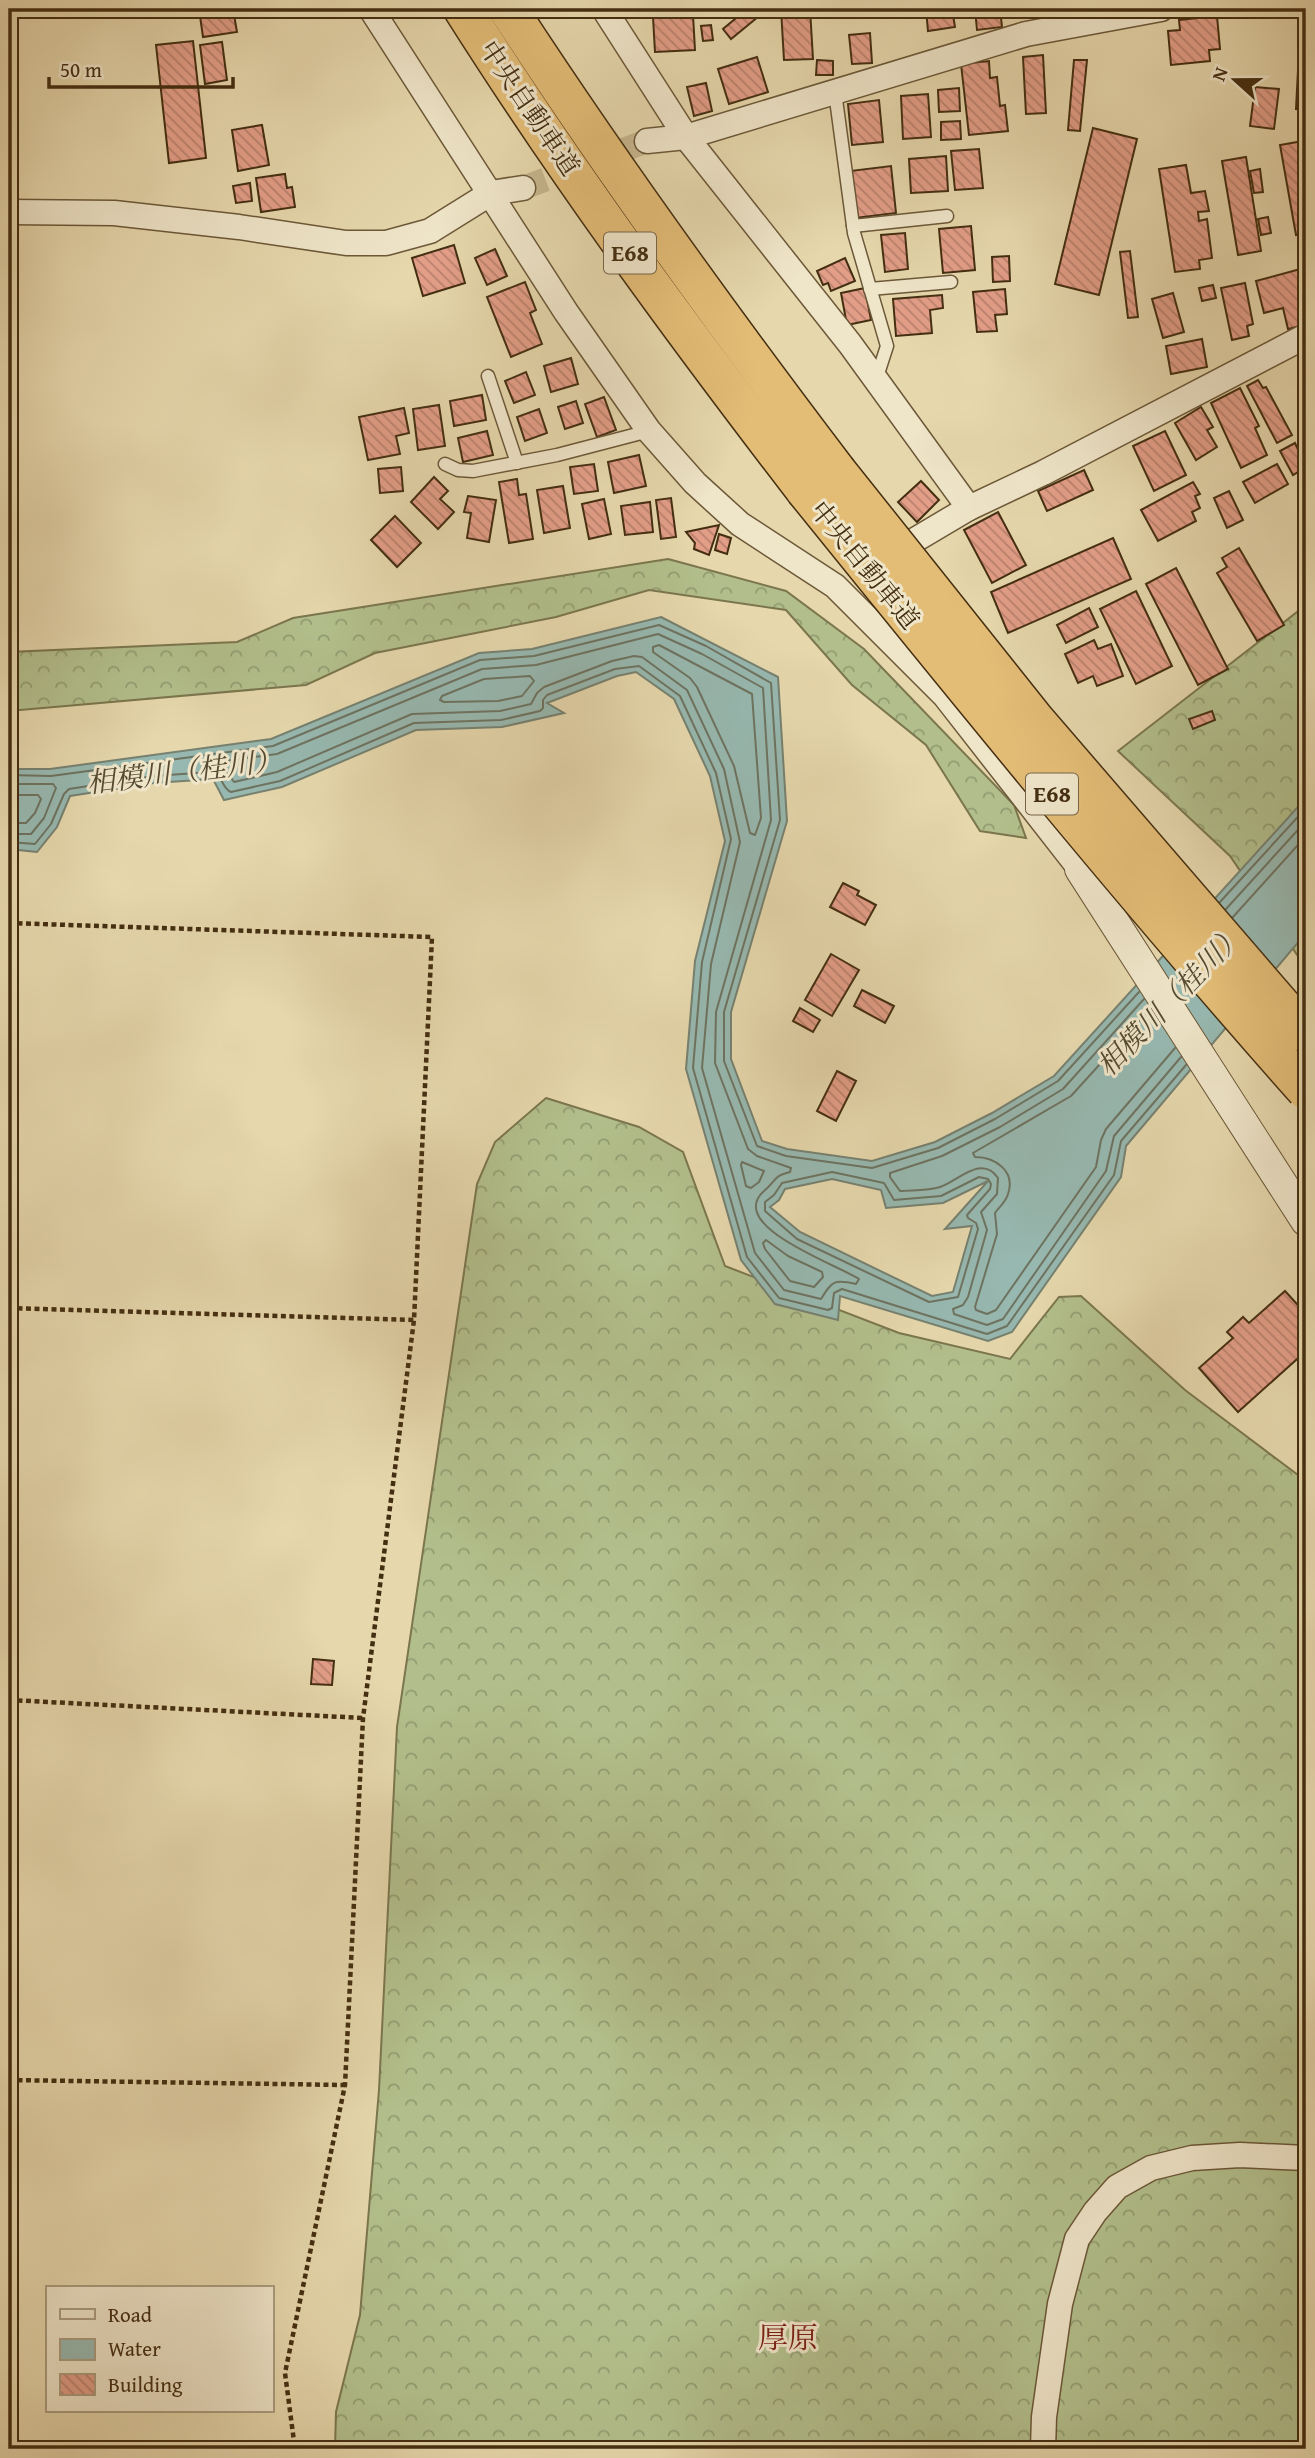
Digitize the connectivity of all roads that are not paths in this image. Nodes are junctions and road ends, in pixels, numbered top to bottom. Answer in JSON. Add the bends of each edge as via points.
{"nodes":[{"id":1,"x":371,"y":9,"type":"edge"},
{"id":2,"x":463,"y":9,"type":"edge"},
{"id":3,"x":508,"y":9,"type":"edge"},
{"id":4,"x":604,"y":9,"type":"edge"},
{"id":5,"x":1161,"y":9,"type":"edge"},
{"id":6,"x":835,"y":92,"type":"junction"},
{"id":7,"x":686,"y":138,"type":"junction"},
{"id":8,"x":647,"y":141,"type":"tunnel mouth"},
{"id":9,"x":523,"y":188,"type":"tunnel mouth"},
{"id":10,"x":491,"y":193,"type":"junction"},
{"id":11,"x":9,"y":212,"type":"edge"},
{"id":12,"x":947,"y":216,"type":"dead end"},
{"id":13,"x":853,"y":226,"type":"junction"},
{"id":14,"x":951,"y":282,"type":"dead end"},
{"id":15,"x":870,"y":289,"type":"junction"},
{"id":16,"x":1306,"y":336,"type":"edge"},
{"id":17,"x":488,"y":376,"type":"dead end"},
{"id":18,"x":876,"y":380,"type":"junction"},
{"id":19,"x":649,"y":431,"type":"junction"},
{"id":20,"x":517,"y":463,"type":"junction"},
{"id":21,"x":445,"y":464,"type":"dead end"},
{"id":22,"x":821,"y":480,"type":"junction"},
{"id":23,"x":969,"y":508,"type":"junction"},
{"id":24,"x":835,"y":586,"type":"junction"},
{"id":25,"x":1080,"y":869,"type":"joint"},
{"id":26,"x":1306,"y":1034,"type":"edge"},
{"id":27,"x":1306,"y":1090,"type":"edge"},
{"id":28,"x":1304,"y":1217,"type":"edge"},
{"id":29,"x":1306,"y":2158,"type":"edge"},
{"id":30,"x":1043,"y":2449,"type":"edge"}],
"edges":[{"from":1,"to":10,"type":"street"},
{"from":2,"to":22,"type":"highway","name":"中央自動車道","number":"E68","via":[[722,382]]},
{"from":3,"to":22,"type":"highway","name":"中央自動車道","number":"E68","via":[[624,183],[751,359]]},
{"from":4,"to":7,"type":"street"},
{"from":5,"to":6,"type":"street","via":[[1026,34]]},
{"from":6,"to":7,"type":"street"},
{"from":6,"to":13,"type":"lane"},
{"from":7,"to":8,"type":"street"},
{"from":7,"to":18,"type":"street"},
{"from":9,"to":10,"type":"street"},
{"from":10,"to":11,"type":"street","via":[[430,231],[386,243],[346,243],[114,214]]},
{"from":10,"to":19,"type":"street"},
{"from":12,"to":13,"type":"lane"},
{"from":13,"to":15,"type":"lane"},
{"from":14,"to":15,"type":"lane"},
{"from":15,"to":18,"type":"lane","via":[[887,346]]},
{"from":16,"to":23,"type":"street"},
{"from":17,"to":20,"type":"lane"},
{"from":18,"to":23,"type":"street"},
{"from":19,"to":20,"type":"lane"},
{"from":19,"to":24,"type":"street","via":[[740,524]]},
{"from":20,"to":21,"type":"lane","via":[[473,471]]},
{"from":22,"to":26,"type":"highway","name":"中央自動車道","number":"E68","bridge":true},
{"from":22,"to":27,"type":"highway","name":"中央自動車道","number":"E68","bridge":true,"via":[[1010,744]]},
{"from":23,"to":24,"type":"street"},
{"from":24,"to":25,"type":"street","via":[[945,696]]},
{"from":25,"to":28,"type":"street"},
{"from":29,"to":30,"type":"street","via":[[1192,2158],[1151,2168],[1117,2187],[1077,2239],[1060,2304]]}]}
